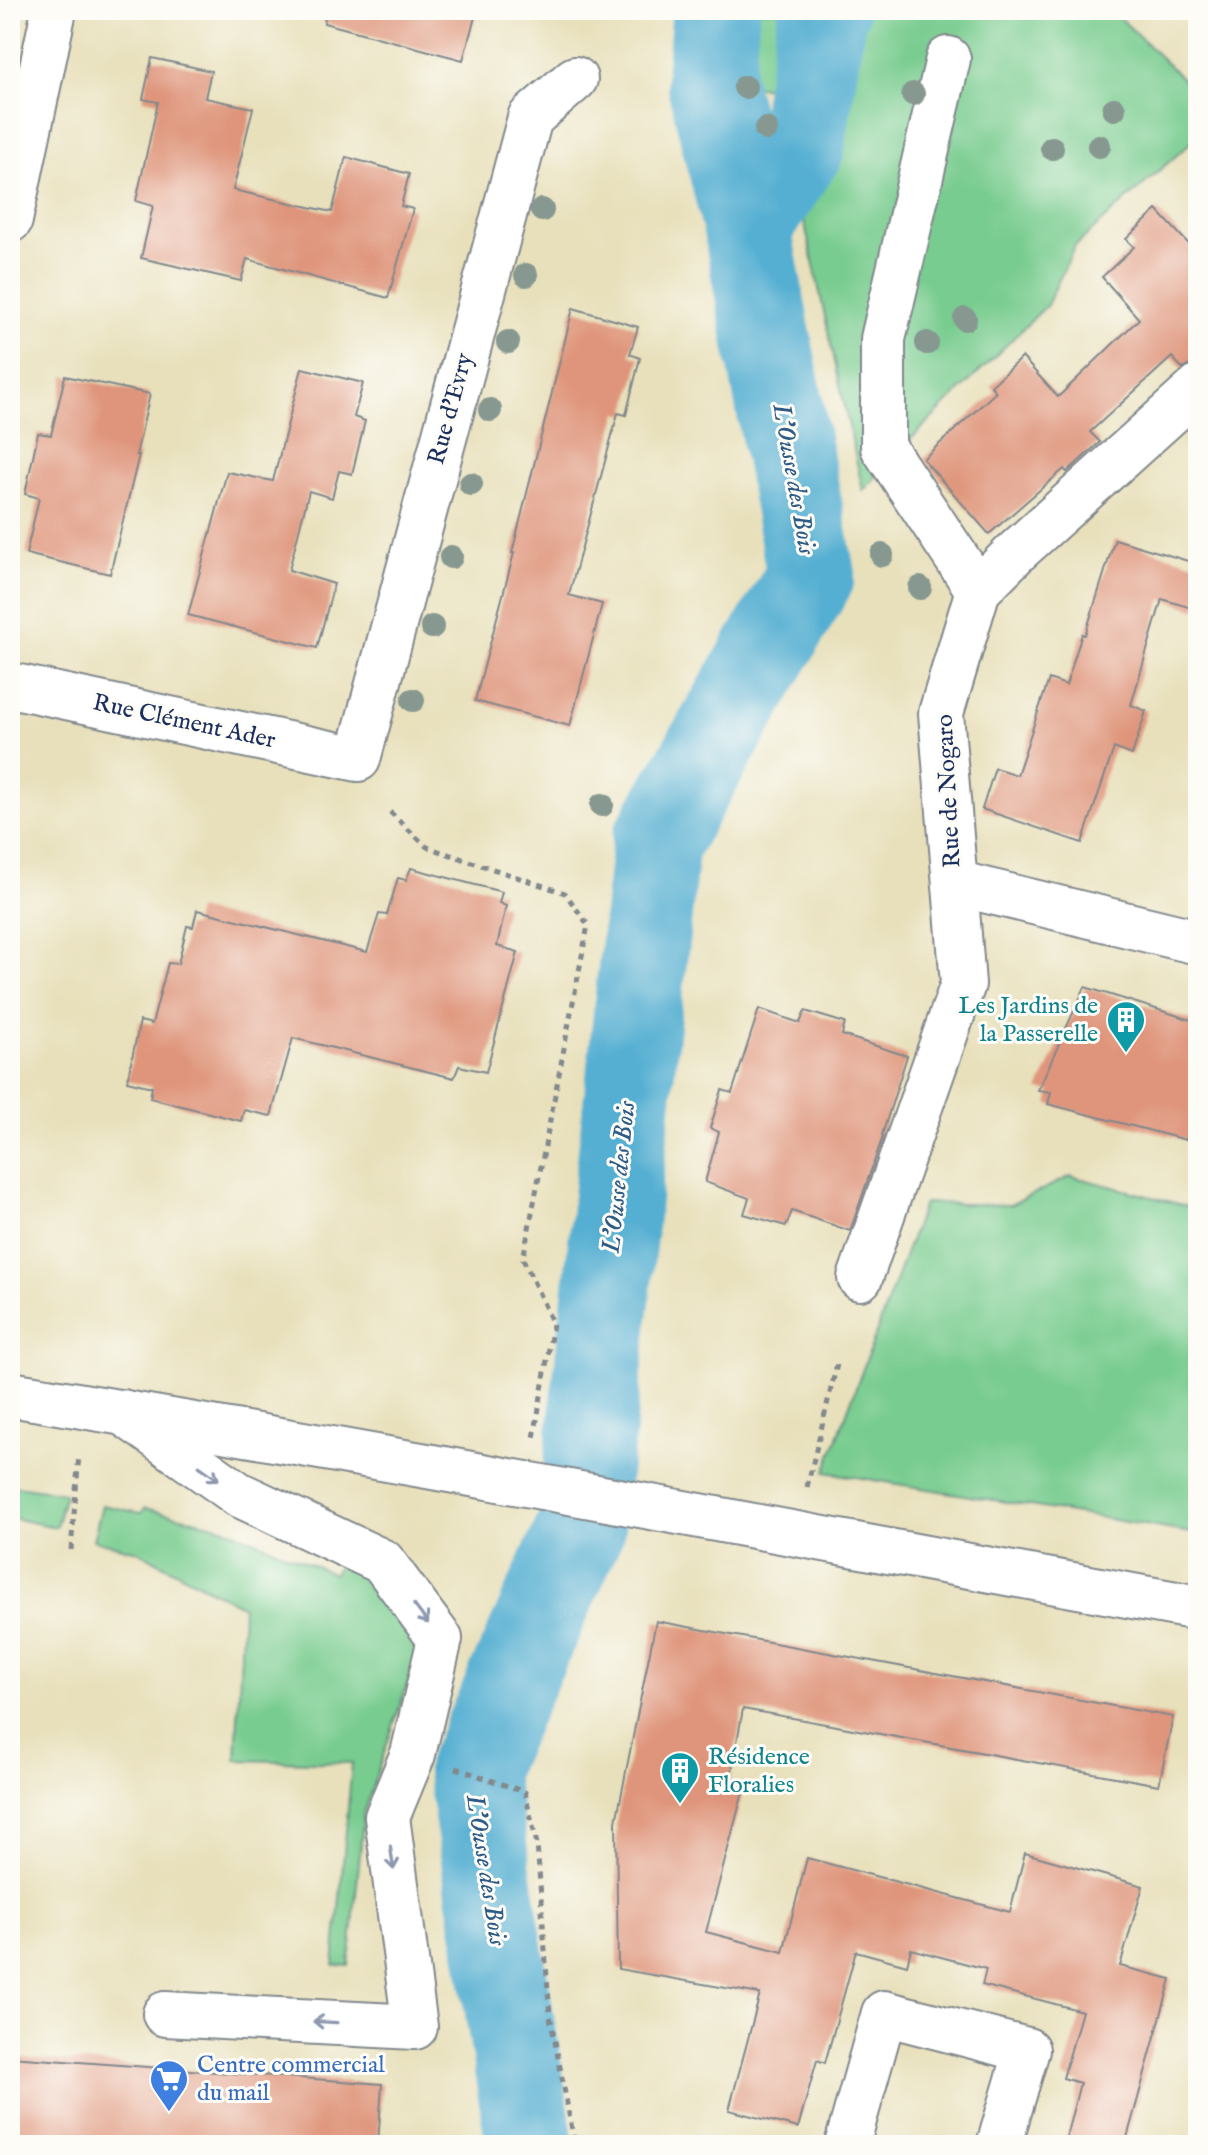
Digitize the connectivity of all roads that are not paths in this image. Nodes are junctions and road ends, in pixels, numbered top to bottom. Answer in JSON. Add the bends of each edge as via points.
{"nodes":[{"id":1,"x":54,"y":10,"type":"edge"},
{"id":2,"x":948,"y":59,"type":"dead end"},
{"id":3,"x":575,"y":79,"type":"dead end"},
{"id":4,"x":10,"y":220,"type":"edge"},
{"id":5,"x":1198,"y":388,"type":"edge"},
{"id":6,"x":978,"y":590,"type":"junction"},
{"id":7,"x":10,"y":685,"type":"edge"},
{"id":8,"x":358,"y":759,"type":"joint"},
{"id":9,"x":955,"y":883,"type":"junction"},
{"id":10,"x":1198,"y":942,"type":"edge"},
{"id":11,"x":860,"y":1278,"type":"dead end"},
{"id":12,"x":10,"y":1394,"type":"edge"},
{"id":13,"x":103,"y":1409,"type":"junction"},
{"id":14,"x":1198,"y":1608,"type":"edge"},
{"id":15,"x":165,"y":2014,"type":"dead end"},
{"id":16,"x":847,"y":2145,"type":"edge"},
{"id":17,"x":999,"y":2145,"type":"edge"}],
"edges":[{"from":1,"to":4,"type":"street"},
{"from":2,"to":6,"type":"street","via":[[883,339],[883,447]]},
{"from":3,"to":8,"type":"street","name":"Rue d'Evry","via":[[530,118]]},
{"from":5,"to":6,"type":"street","name":"Rue de Nogaro"},
{"from":6,"to":9,"type":"street","name":"Rue de Nogaro","via":[[941,713]]},
{"from":7,"to":8,"type":"street","name":"Rue Clément Ader"},
{"from":9,"to":10,"type":"street"},
{"from":9,"to":11,"type":"street","name":"Rue de Nogaro","via":[[963,984]]},
{"from":12,"to":13,"type":"street"},
{"from":13,"to":14,"type":"street"},
{"from":13,"to":15,"type":"street","one_way":true,"via":[[238,1494],[383,1562],[440,1639],[413,1754],[387,1817],[415,2027]]},
{"from":16,"to":17,"type":"street","via":[[884,2013],[1027,2050]]}]}
